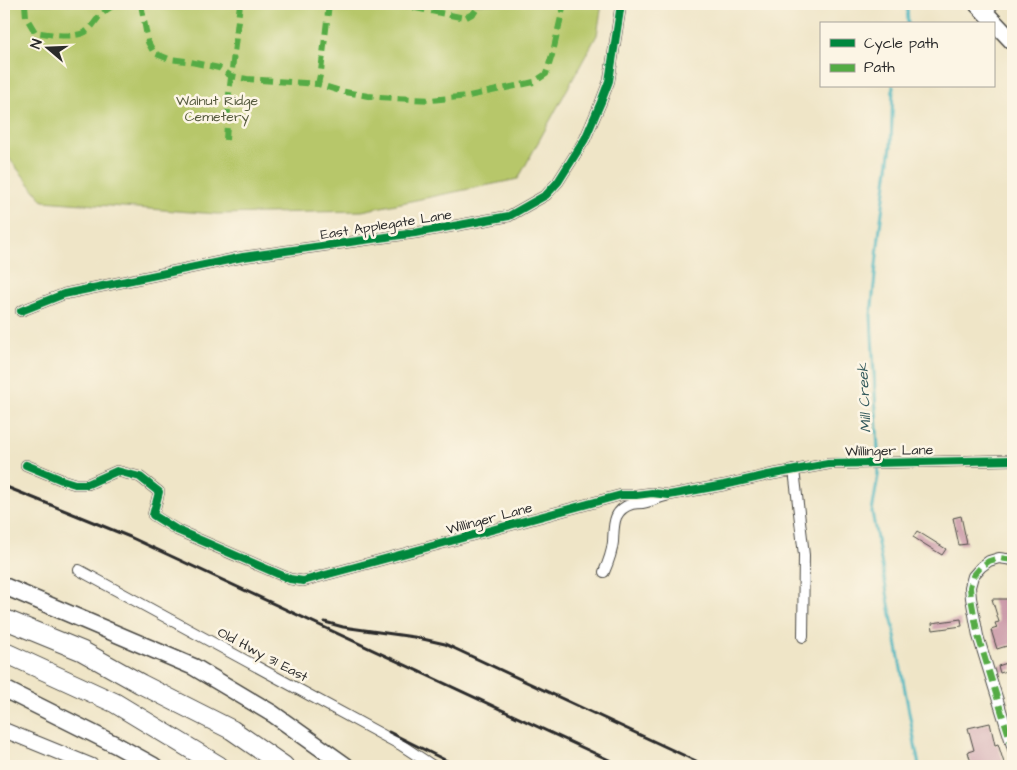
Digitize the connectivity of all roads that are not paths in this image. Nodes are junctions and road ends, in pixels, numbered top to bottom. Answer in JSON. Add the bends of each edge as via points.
{"nodes":[{"id":1,"x":621,"y":4,"type":"edge"},
{"id":2,"x":986,"y":7,"type":"edge"},
{"id":3,"x":1013,"y":42,"type":"edge"},
{"id":4,"x":21,"y":311,"type":"dead end"},
{"id":5,"x":1013,"y":460,"type":"edge"},
{"id":6,"x":26,"y":465,"type":"dead end"},
{"id":7,"x":794,"y":470,"type":"junction"},
{"id":8,"x":669,"y":495,"type":"junction"},
{"id":9,"x":1013,"y":560,"type":"edge"},
{"id":10,"x":79,"y":570,"type":"dead end"},
{"id":11,"x":604,"y":572,"type":"dead end"},
{"id":12,"x":4,"y":586,"type":"edge"},
{"id":13,"x":4,"y":619,"type":"edge"},
{"id":14,"x":803,"y":637,"type":"dead end"},
{"id":15,"x":4,"y":652,"type":"edge"},
{"id":16,"x":4,"y":689,"type":"edge"},
{"id":17,"x":4,"y":730,"type":"edge"},
{"id":18,"x":1012,"y":742,"type":"edge"},
{"id":19,"x":92,"y":766,"type":"edge"},
{"id":20,"x":154,"y":766,"type":"edge"},
{"id":21,"x":219,"y":766,"type":"edge"},
{"id":22,"x":284,"y":766,"type":"edge"},
{"id":23,"x":346,"y":766,"type":"edge"},
{"id":24,"x":433,"y":766,"type":"edge"}],
"edges":[{"from":1,"to":4,"type":"street","name":"East Applegate Lane","via":[[609,81],[585,139],[546,196],[509,216],[243,257],[64,294]]},
{"from":2,"to":3,"type":"main road"},
{"from":5,"to":7,"type":"street","name":"Willinger Lane","via":[[828,464]]},
{"from":6,"to":8,"type":"street","name":"Willinger Lane","via":[[75,484],[88,484],[117,471],[140,477],[159,492],[153,515],[186,534],[290,579],[303,581],[621,495]]},
{"from":7,"to":8,"type":"street","name":"Willinger Lane"},
{"from":7,"to":14,"type":"street","via":[[804,555]]},
{"from":8,"to":11,"type":"street","via":[[631,504],[621,510],[614,521],[613,543]]},
{"from":9,"to":18,"type":"street","via":[[999,558],[989,561],[973,576],[970,586],[978,636]]},
{"from":10,"to":24,"type":"street","name":"Old Hwy 31 East","via":[[402,745]]},
{"from":12,"to":23,"type":"main road","via":[[194,667],[273,714]]},
{"from":13,"to":22,"type":"highway","via":[[82,651],[232,730]]},
{"from":15,"to":21,"type":"highway","via":[[115,703]]},
{"from":16,"to":20,"type":"main road"},
{"from":17,"to":19,"type":"street"}]}
